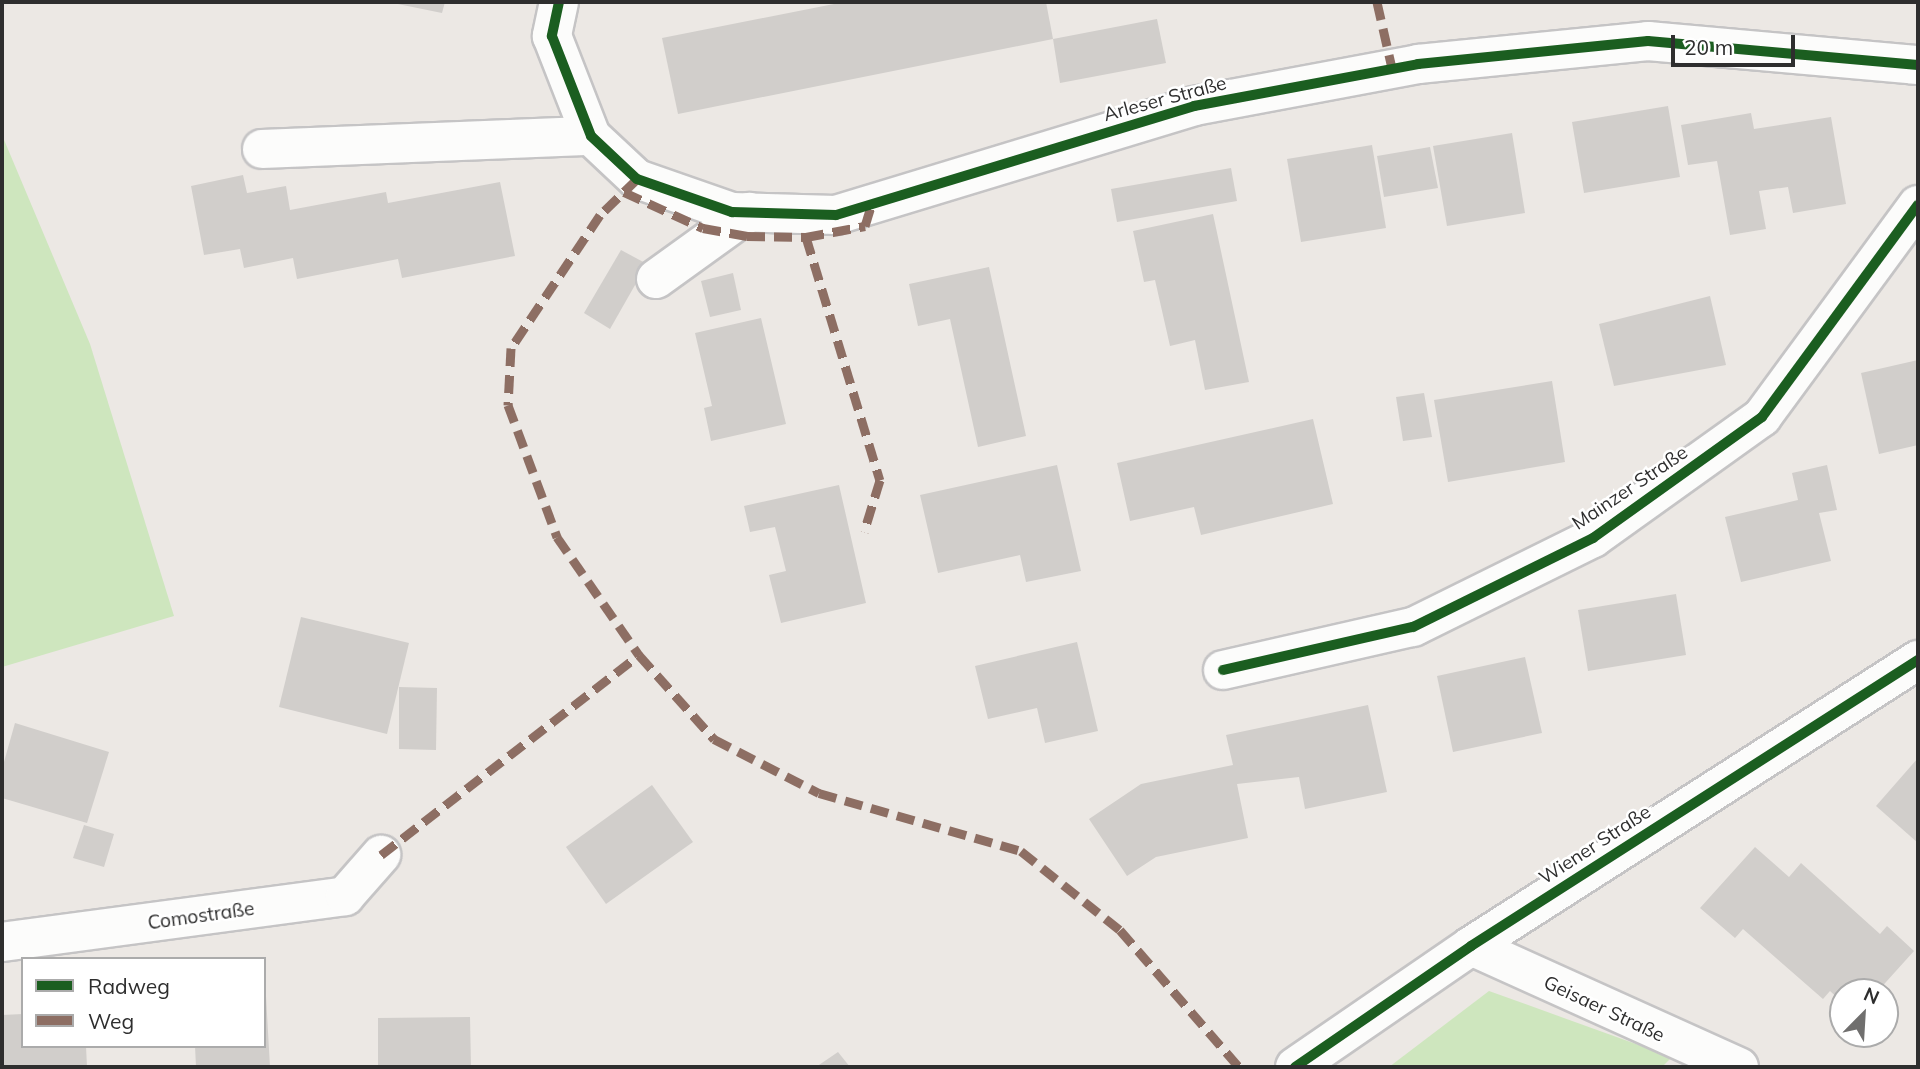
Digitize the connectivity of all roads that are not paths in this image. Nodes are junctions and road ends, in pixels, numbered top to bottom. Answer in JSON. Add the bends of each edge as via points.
{"nodes":[{"id":1,"x":559,"y":2,"type":"edge"},
{"id":2,"x":1918,"y":65,"type":"edge"},
{"id":3,"x":591,"y":136,"type":"junction"},
{"id":4,"x":262,"y":149,"type":"dead end"},
{"id":5,"x":1918,"y":205,"type":"edge"},
{"id":6,"x":749,"y":212,"type":"junction"},
{"id":7,"x":656,"y":279,"type":"dead end"},
{"id":8,"x":1915,"y":667,"type":"edge"},
{"id":9,"x":1223,"y":670,"type":"dead end"},
{"id":10,"x":381,"y":855,"type":"dead end"},
{"id":11,"x":2,"y":942,"type":"edge"},
{"id":12,"x":1471,"y":946,"type":"junction"},
{"id":13,"x":1296,"y":1067,"type":"edge"},
{"id":14,"x":1739,"y":1067,"type":"edge"}],
"edges":[{"from":1,"to":3,"type":"street","name":"Arleser Straße","via":[[552,36]]},
{"from":2,"to":6,"type":"street","name":"Arleser Straße","via":[[1648,41],[1418,64],[1194,106],[836,215]]},
{"from":3,"to":4,"type":"street"},
{"from":3,"to":6,"type":"street","name":"Arleser Straße","via":[[637,178]]},
{"from":5,"to":9,"type":"street","name":"Mainzer Straße","via":[[1762,417],[1593,538],[1413,627]]},
{"from":6,"to":7,"type":"street"},
{"from":8,"to":12,"type":"street","name":"Wiener Straße"},
{"from":10,"to":11,"type":"street","name":"Comostraße","via":[[345,896]]},
{"from":12,"to":13,"type":"street","name":"Wiener Straße"},
{"from":12,"to":14,"type":"street","name":"Geisaer Straße"}]}
